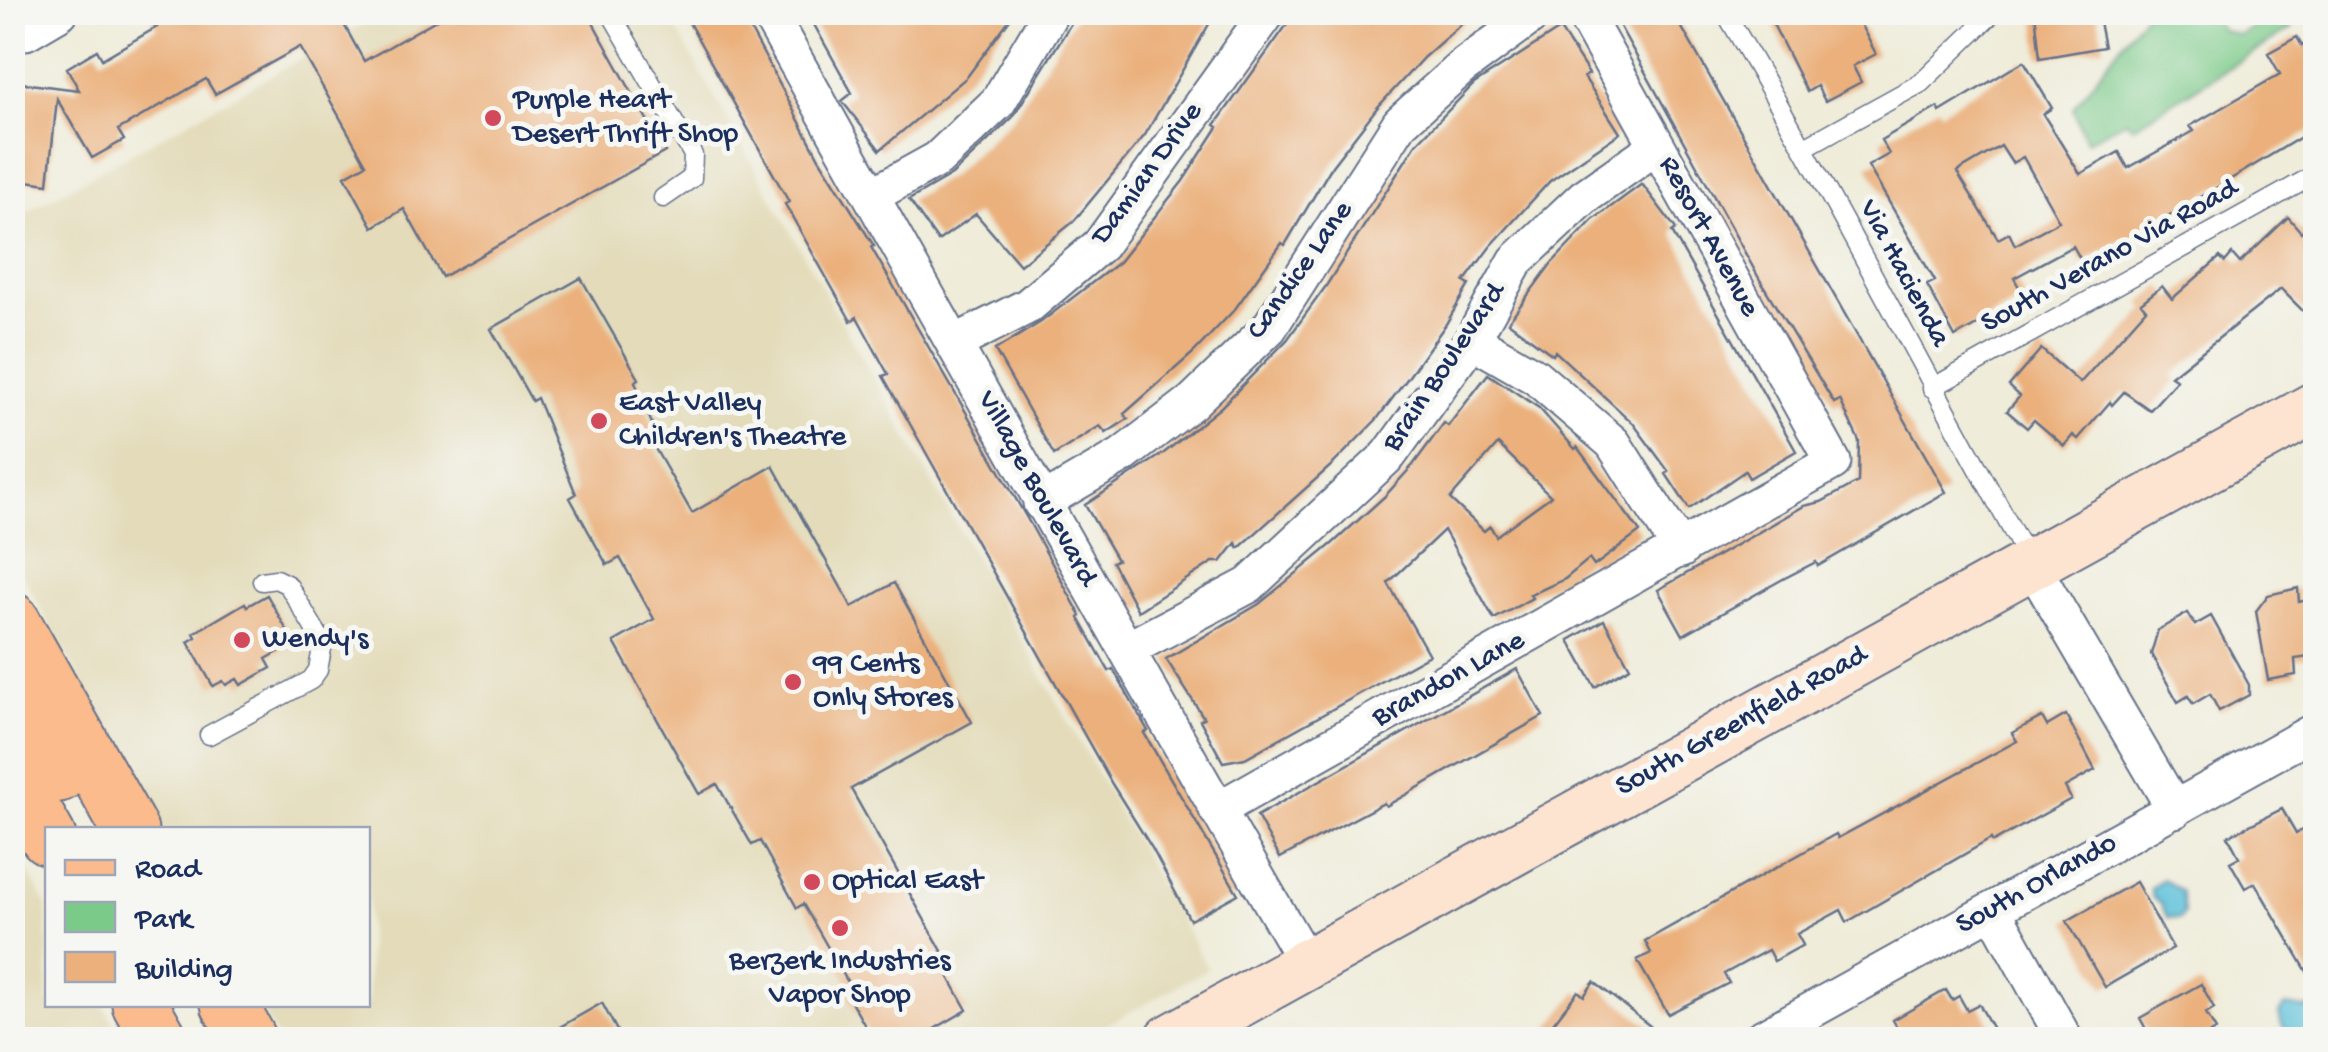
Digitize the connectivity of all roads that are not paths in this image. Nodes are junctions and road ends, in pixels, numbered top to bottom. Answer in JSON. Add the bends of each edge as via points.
{"nodes":[{"id":1,"x":60,"y":12,"type":"edge"},
{"id":2,"x":610,"y":12,"type":"edge"},
{"id":3,"x":768,"y":12,"type":"edge"},
{"id":4,"x":1051,"y":12,"type":"edge"},
{"id":5,"x":1268,"y":12,"type":"edge"},
{"id":6,"x":1537,"y":12,"type":"edge"},
{"id":7,"x":1582,"y":12,"type":"edge"},
{"id":8,"x":1725,"y":12,"type":"edge"},
{"id":9,"x":1994,"y":12,"type":"edge"},
{"id":10,"x":12,"y":30,"type":"edge"},
{"id":11,"x":1658,"y":146,"type":"junction"},
{"id":12,"x":1805,"y":148,"type":"junction"},
{"id":13,"x":2316,"y":174,"type":"edge"},
{"id":14,"x":871,"y":196,"type":"junction"},
{"id":15,"x":663,"y":198,"type":"dead end"},
{"id":16,"x":1472,"y":340,"type":"junction"},
{"id":17,"x":956,"y":343,"type":"junction"},
{"id":18,"x":1932,"y":388,"type":"junction"},
{"id":19,"x":2316,"y":407,"type":"edge"},
{"id":20,"x":1832,"y":462,"type":"joint"},
{"id":21,"x":1041,"y":503,"type":"junction"},
{"id":22,"x":1681,"y":550,"type":"junction"},
{"id":23,"x":2030,"y":562,"type":"junction"},
{"id":24,"x":262,"y":580,"type":"dead end"},
{"id":25,"x":15,"y":630,"type":"edge"},
{"id":26,"x":1128,"y":649,"type":"junction"},
{"id":27,"x":12,"y":703,"type":"edge"},
{"id":28,"x":2316,"y":730,"type":"edge"},
{"id":29,"x":209,"y":735,"type":"dead end"},
{"id":30,"x":12,"y":774,"type":"edge"},
{"id":31,"x":1217,"y":810,"type":"junction"},
{"id":32,"x":2174,"y":810,"type":"junction"},
{"id":33,"x":88,"y":827,"type":"edge"},
{"id":34,"x":128,"y":827,"type":"edge"},
{"id":35,"x":45,"y":833,"type":"edge"},
{"id":36,"x":1993,"y":910,"type":"junction"},
{"id":37,"x":1307,"y":964,"type":"junction"},
{"id":38,"x":142,"y":1007,"type":"edge"},
{"id":39,"x":231,"y":1007,"type":"edge"},
{"id":40,"x":160,"y":1040,"type":"edge"},
{"id":41,"x":248,"y":1040,"type":"edge"},
{"id":42,"x":1170,"y":1040,"type":"edge"},
{"id":43,"x":1758,"y":1040,"type":"edge"},
{"id":44,"x":2065,"y":1040,"type":"edge"}],
"edges":[{"from":1,"to":10,"type":"street","via":[[26,32]]},
{"from":2,"to":15,"type":"lane","via":[[693,156],[692,178]]},
{"from":3,"to":14,"type":"street","name":"Village Boulevard"},
{"from":4,"to":14,"type":"street","via":[[998,102],[938,158]]},
{"from":5,"to":17,"type":"street","name":"Damian Drive","via":[[1100,245],[1028,306]]},
{"from":6,"to":21,"type":"street","name":"Candice Lane","via":[[1400,122],[1269,328],[1192,402],[1123,455]]},
{"from":7,"to":11,"type":"street","name":"Resort Avenue"},
{"from":8,"to":12,"type":"lane","name":"Via Hacienda"},
{"from":9,"to":12,"type":"lane","via":[[1920,84]]},
{"from":11,"to":16,"type":"street","name":"Brain Boulevard","via":[[1584,198],[1516,261]]},
{"from":11,"to":20,"type":"street","name":"Resort Avenue"},
{"from":12,"to":18,"type":"lane","name":"Via Hacienda"},
{"from":13,"to":18,"type":"lane","name":"South Verano Via Road"},
{"from":14,"to":17,"type":"street","name":"Village Boulevard"},
{"from":16,"to":22,"type":"street","via":[[1536,377],[1612,443]]},
{"from":16,"to":26,"type":"street","name":"Brain Boulevard","via":[[1389,455],[1249,584]]},
{"from":17,"to":21,"type":"street","name":"Village Boulevard"},
{"from":18,"to":23,"type":"lane","name":"Via Hacienda"},
{"from":19,"to":23,"type":"main road","name":"South Greenfield Road"},
{"from":20,"to":22,"type":"street","name":"Brandon Lane"},
{"from":21,"to":26,"type":"street","name":"Village Boulevard"},
{"from":22,"to":31,"type":"street","name":"Brandon Lane"},
{"from":23,"to":32,"type":"street"},
{"from":23,"to":37,"type":"main road","name":"South Greenfield Road"},
{"from":24,"to":29,"type":"lane","via":[[288,584],[322,643],[318,670]]},
{"from":25,"to":34,"type":"main road"},
{"from":26,"to":31,"type":"street","name":"Village Boulevard"},
{"from":27,"to":33,"type":"main road"},
{"from":28,"to":32,"type":"street","name":"South Orlando"},
{"from":30,"to":35,"type":"main road"},
{"from":31,"to":37,"type":"street","name":"Village Boulevard"},
{"from":32,"to":36,"type":"street","name":"South Orlando"},
{"from":36,"to":43,"type":"street","name":"South Orlando"},
{"from":36,"to":44,"type":"street"},
{"from":37,"to":42,"type":"main road","name":"South Greenfield Road"},
{"from":38,"to":40,"type":"main road"},
{"from":39,"to":41,"type":"main road"}]}
